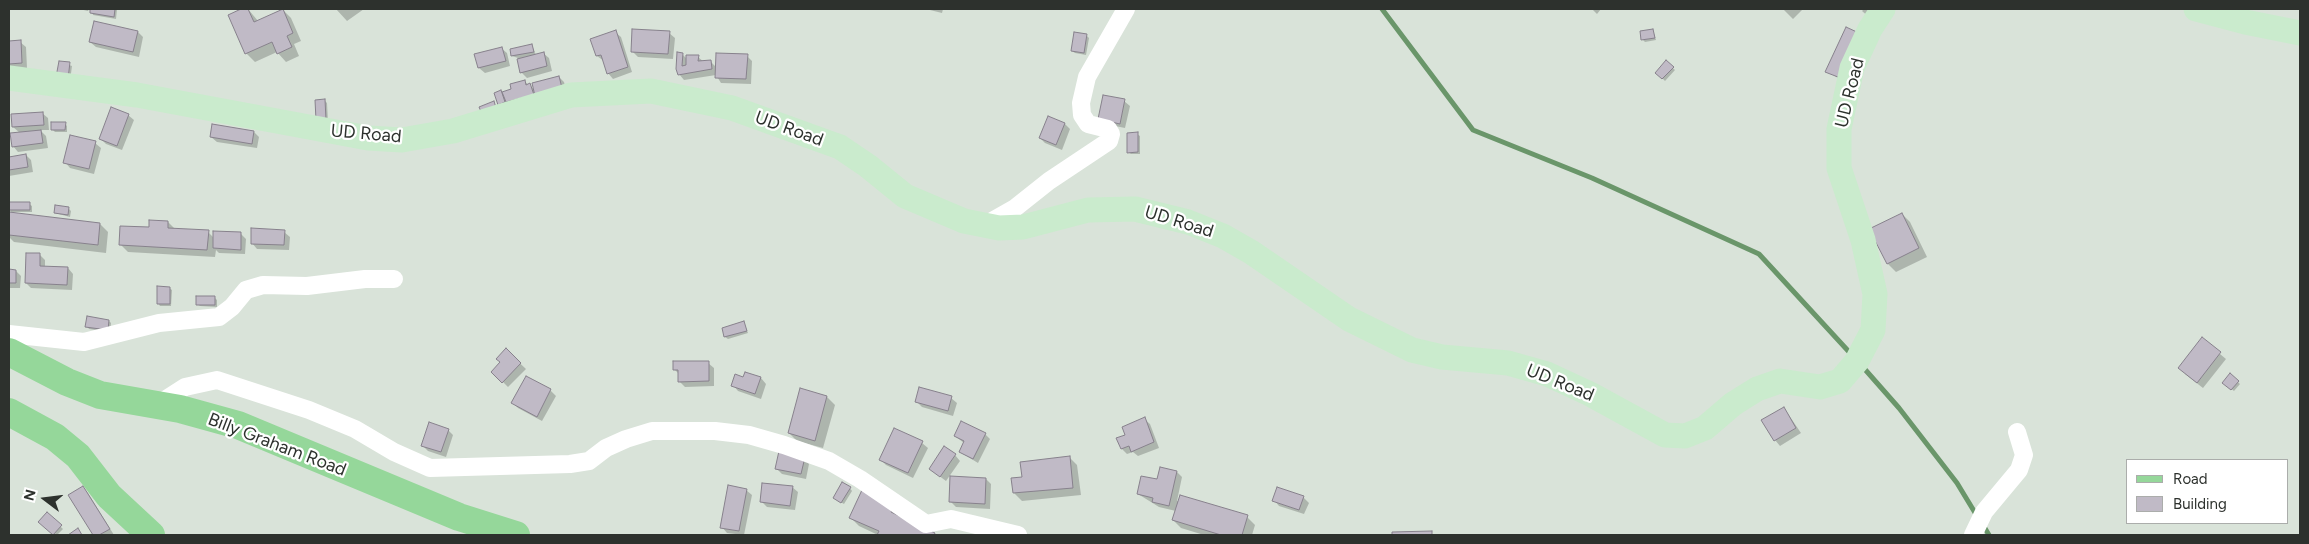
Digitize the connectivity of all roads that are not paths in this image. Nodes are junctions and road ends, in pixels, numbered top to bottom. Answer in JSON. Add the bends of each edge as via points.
{"nodes":[{"id":1,"x":1126,"y":9,"type":"edge"},
{"id":2,"x":1883,"y":9,"type":"edge"},
{"id":3,"x":2196,"y":9,"type":"edge"},
{"id":4,"x":2300,"y":33,"type":"edge"},
{"id":5,"x":9,"y":78,"type":"edge"},
{"id":6,"x":985,"y":225,"type":"junction"},
{"id":7,"x":394,"y":279,"type":"dead end"},
{"id":8,"x":9,"y":334,"type":"edge"},
{"id":9,"x":9,"y":352,"type":"edge"},
{"id":10,"x":157,"y":405,"type":"junction"},
{"id":11,"x":9,"y":412,"type":"edge"},
{"id":12,"x":2017,"y":432,"type":"dead end"},
{"id":13,"x":151,"y":535,"type":"edge"},
{"id":14,"x":516,"y":535,"type":"edge"},
{"id":15,"x":1018,"y":535,"type":"edge"},
{"id":16,"x":1973,"y":535,"type":"edge"}],
"edges":[{"from":1,"to":6,"type":"street","via":[[1087,77],[1081,103],[1082,115],[1088,124],[1108,128],[1111,134],[1109,141],[1015,208]]},
{"from":2,"to":6,"type":"main road","name":"UD Road","via":[[1852,68],[1839,129],[1839,168],[1875,294],[1873,330],[1857,361],[1840,381],[1820,387],[1780,381],[1757,389],[1705,428],[1685,436],[1665,435],[1547,374],[1508,363],[1442,357],[1412,350],[1349,319],[1223,236],[1165,215],[1135,209],[1088,210],[1023,227]]},
{"from":3,"to":4,"type":"main road"},
{"from":5,"to":6,"type":"main road","name":"UD Road","via":[[137,95],[368,138],[402,140],[453,131],[571,95],[651,91],[732,108],[840,148],[905,196],[964,221]]},
{"from":7,"to":8,"type":"street","via":[[307,286],[263,285],[246,290],[219,318],[159,323],[84,342]]},
{"from":9,"to":10,"type":"main road","name":"Billy Graham Road","via":[[66,382],[100,395]]},
{"from":10,"to":14,"type":"main road","name":"Billy Graham Road","via":[[238,425],[451,514]]},
{"from":10,"to":15,"type":"street","via":[[185,387],[217,380],[309,410],[430,468],[589,461],[613,445],[652,431],[715,431],[749,435],[829,461],[860,478],[926,524],[951,519]]},
{"from":11,"to":13,"type":"main road","via":[[55,437],[78,456],[109,496]]},
{"from":12,"to":16,"type":"street","via":[[2024,455],[2020,470],[1984,512]]}]}
